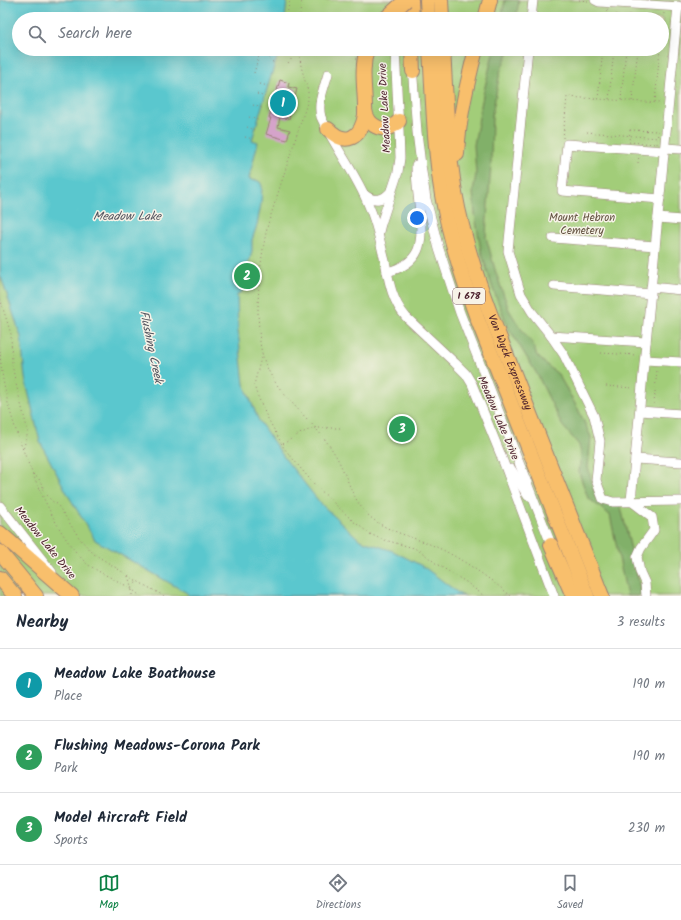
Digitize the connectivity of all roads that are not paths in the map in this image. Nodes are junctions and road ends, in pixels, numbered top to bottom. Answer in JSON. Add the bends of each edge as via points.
{"nodes":[{"id":1,"x":392,"y":0,"type":"edge"},
{"id":2,"x":407,"y":0,"type":"edge"},
{"id":3,"x":412,"y":0,"type":"edge"},
{"id":4,"x":427,"y":0,"type":"edge"},
{"id":5,"x":441,"y":0,"type":"edge"},
{"id":6,"x":490,"y":0,"type":"edge"},
{"id":7,"x":533,"y":0,"type":"edge"},
{"id":8,"x":595,"y":0,"type":"edge"},
{"id":9,"x":680,"y":6,"type":"edge"},
{"id":10,"x":393,"y":12,"type":"edge"},
{"id":11,"x":393,"y":12,"type":"edge"},
{"id":12,"x":409,"y":12,"type":"edge"},
{"id":13,"x":411,"y":12,"type":"edge"},
{"id":14,"x":428,"y":12,"type":"edge"},
{"id":15,"x":442,"y":12,"type":"edge"},
{"id":16,"x":486,"y":12,"type":"edge"},
{"id":17,"x":532,"y":12,"type":"edge"},
{"id":18,"x":366,"y":56,"type":"edge"},
{"id":19,"x":394,"y":56,"type":"edge"},
{"id":20,"x":412,"y":56,"type":"edge"},
{"id":21,"x":430,"y":56,"type":"edge"},
{"id":22,"x":443,"y":56,"type":"edge"},
{"id":23,"x":474,"y":56,"type":"edge"},
{"id":24,"x":527,"y":56,"type":"edge"},
{"id":25,"x":413,"y":71,"type":"joint"},
{"id":26,"x":328,"y":74,"type":"dead end"},
{"id":27,"x":671,"y":78,"type":"junction"},
{"id":28,"x":681,"y":78,"type":"edge"},
{"id":29,"x":365,"y":110,"type":"junction"},
{"id":30,"x":399,"y":121,"type":"junction"},
{"id":31,"x":328,"y":129,"type":"junction"},
{"id":32,"x":417,"y":132,"type":"junction"},
{"id":33,"x":681,"y":149,"type":"edge"},
{"id":34,"x":664,"y":150,"type":"junction"},
{"id":35,"x":392,"y":189,"type":"junction"},
{"id":36,"x":362,"y":191,"type":"junction"},
{"id":37,"x":455,"y":192,"type":"junction"},
{"id":38,"x":660,"y":199,"type":"junction"},
{"id":39,"x":658,"y":218,"type":"junction"},
{"id":40,"x":681,"y":220,"type":"edge"},
{"id":41,"x":379,"y":236,"type":"junction"},
{"id":42,"x":553,"y":238,"type":"dead end"},
{"id":43,"x":655,"y":246,"type":"junction"},
{"id":44,"x":387,"y":272,"type":"junction"},
{"id":45,"x":554,"y":286,"type":"dead end"},
{"id":46,"x":681,"y":290,"type":"edge"},
{"id":47,"x":651,"y":291,"type":"junction"},
{"id":48,"x":551,"y":336,"type":"junction"},
{"id":49,"x":646,"y":342,"type":"junction"},
{"id":50,"x":645,"y":358,"type":"junction"},
{"id":51,"x":681,"y":362,"type":"edge"},
{"id":52,"x":640,"y":411,"type":"junction"},
{"id":53,"x":681,"y":414,"type":"edge"},
{"id":54,"x":500,"y":453,"type":"junction"},
{"id":55,"x":635,"y":459,"type":"junction"},
{"id":56,"x":681,"y":462,"type":"edge"},
{"id":57,"x":631,"y":501,"type":"junction"},
{"id":58,"x":681,"y":501,"type":"edge"},
{"id":59,"x":0,"y":506,"type":"edge"},
{"id":60,"x":541,"y":517,"type":"junction"},
{"id":61,"x":574,"y":525,"type":"junction"},
{"id":62,"x":0,"y":533,"type":"edge"},
{"id":63,"x":551,"y":544,"type":"junction"},
{"id":64,"x":0,"y":552,"type":"edge"},
{"id":65,"x":0,"y":578,"type":"edge"},
{"id":66,"x":15,"y":596,"type":"edge"},
{"id":67,"x":36,"y":596,"type":"edge"},
{"id":68,"x":72,"y":596,"type":"edge"},
{"id":69,"x":554,"y":596,"type":"edge"},
{"id":70,"x":569,"y":596,"type":"edge"},
{"id":71,"x":573,"y":596,"type":"edge"},
{"id":72,"x":587,"y":596,"type":"edge"},
{"id":73,"x":602,"y":596,"type":"edge"},
{"id":74,"x":609,"y":596,"type":"edge"},
{"id":75,"x":646,"y":596,"type":"edge"}],
"edges":[{"from":1,"to":10,"type":"street"},
{"from":2,"to":11,"type":"highway","bridge":true},
{"from":2,"to":12,"type":"street"},
{"from":3,"to":13,"type":"highway"},
{"from":4,"to":14,"type":"highway"},
{"from":5,"to":15,"type":"highway"},
{"from":6,"to":16,"type":"highway"},
{"from":7,"to":17,"type":"street"},
{"from":8,"to":9,"type":"street","via":[[608,3]]},
{"from":9,"to":27,"type":"street"},
{"from":18,"to":29,"type":"highway","via":[[363,75]]},
{"from":19,"to":30,"type":"street","name":"Meadow Lake Drive"},
{"from":20,"to":25,"type":"highway"},
{"from":21,"to":72,"type":"highway","name":"Van Wyck Expressway","number":"I 678","via":[[437,161],[453,246],[477,318]]},
{"from":22,"to":37,"type":"highway","name":"Van Wyck Expressway","number":"I 678","via":[[448,136]]},
{"from":23,"to":37,"type":"highway","via":[[460,116]]},
{"from":24,"to":48,"type":"street","via":[[508,252],[521,294]]},
{"from":25,"to":32,"type":"street"},
{"from":26,"to":31,"type":"street","name":"Meadow Lake Drive","via":[[319,107]]},
{"from":27,"to":28,"type":"street"},
{"from":27,"to":34,"type":"street"},
{"from":29,"to":30,"type":"highway","via":[[370,122],[378,127],[389,128]]},
{"from":29,"to":31,"type":"highway","via":[[360,129],[351,138],[342,139]]},
{"from":30,"to":35,"type":"street","name":"Meadow Lake Drive","via":[[399,165]]},
{"from":31,"to":36,"type":"street","name":"Meadow Lake Drive"},
{"from":32,"to":44,"type":"street","via":[[416,170],[421,239],[418,250],[408,263]]},
{"from":32,"to":60,"type":"street","via":[[426,199],[438,249],[462,320]]},
{"from":33,"to":34,"type":"street"},
{"from":34,"to":38,"type":"street"},
{"from":34,"to":38,"type":"street","via":[[567,144],[562,191]]},
{"from":35,"to":36,"type":"street","via":[[385,198],[377,200]]},
{"from":35,"to":41,"type":"street","name":"Meadow Lake Drive"},
{"from":36,"to":41,"type":"street","name":"Meadow Lake Drive","via":[[372,211]]},
{"from":37,"to":61,"type":"highway","name":"Van Wyck Expressway","number":"I 678","via":[[466,242],[481,291]]},
{"from":38,"to":39,"type":"street"},
{"from":39,"to":40,"type":"street"},
{"from":39,"to":43,"type":"street"},
{"from":41,"to":44,"type":"street","name":"Meadow Lake Drive"},
{"from":42,"to":43,"type":"street"},
{"from":43,"to":47,"type":"street"},
{"from":44,"to":54,"type":"street","name":"Meadow Lake Drive","via":[[392,293],[402,312],[470,380]]},
{"from":45,"to":47,"type":"street"},
{"from":46,"to":47,"type":"street"},
{"from":47,"to":49,"type":"street"},
{"from":48,"to":49,"type":"street"},
{"from":48,"to":57,"type":"street","via":[[564,355],[594,416],[600,442],[596,480],[598,489],[603,499],[613,502]]},
{"from":49,"to":50,"type":"street"},
{"from":50,"to":51,"type":"street"},
{"from":50,"to":52,"type":"street"},
{"from":52,"to":53,"type":"street"},
{"from":52,"to":55,"type":"street"},
{"from":54,"to":60,"type":"street"},
{"from":54,"to":69,"type":"street","name":"Meadow Lake Drive"},
{"from":55,"to":56,"type":"street"},
{"from":55,"to":57,"type":"street"},
{"from":57,"to":58,"type":"street"},
{"from":57,"to":75,"type":"street","via":[[652,517],[654,530],[637,557]]},
{"from":59,"to":68,"type":"street","name":"Meadow Lake Drive"},
{"from":60,"to":63,"type":"street"},
{"from":61,"to":73,"type":"highway","name":"Van Wyck Expressway","number":"I 678"},
{"from":61,"to":74,"type":"highway"},
{"from":62,"to":68,"type":"highway"},
{"from":63,"to":70,"type":"street"},
{"from":63,"to":71,"type":"highway"},
{"from":64,"to":67,"type":"highway"},
{"from":65,"to":66,"type":"highway"}]}
